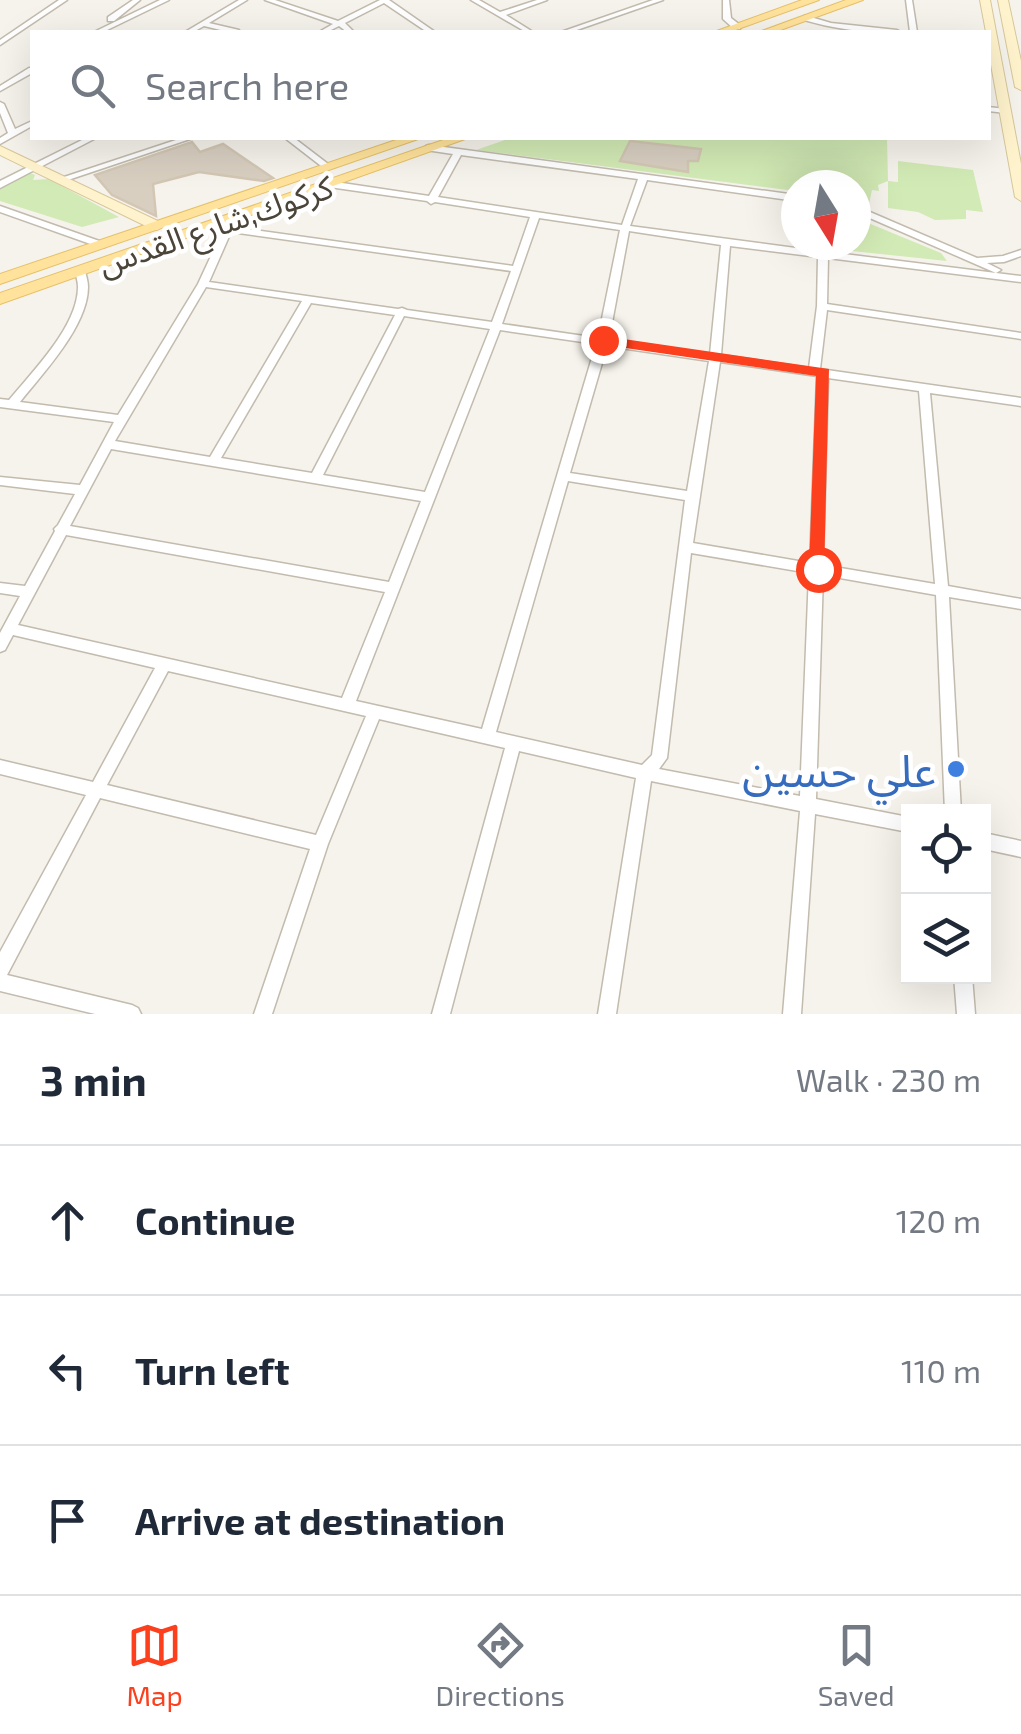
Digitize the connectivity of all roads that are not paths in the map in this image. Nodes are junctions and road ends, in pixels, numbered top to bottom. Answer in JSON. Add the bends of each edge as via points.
{"nodes":[{"id":1,"x":64,"y":0,"type":"edge"},
{"id":2,"x":137,"y":0,"type":"edge"},
{"id":3,"x":166,"y":0,"type":"edge"},
{"id":4,"x":244,"y":0,"type":"edge"},
{"id":5,"x":268,"y":0,"type":"edge"},
{"id":6,"x":384,"y":0,"type":"edge"},
{"id":7,"x":474,"y":0,"type":"edge"},
{"id":8,"x":544,"y":0,"type":"edge"},
{"id":9,"x":660,"y":0,"type":"edge"},
{"id":10,"x":726,"y":0,"type":"edge"},
{"id":11,"x":812,"y":0,"type":"edge"},
{"id":12,"x":857,"y":0,"type":"edge"},
{"id":13,"x":910,"y":0,"type":"edge"},
{"id":14,"x":985,"y":0,"type":"edge"},
{"id":15,"x":1003,"y":0,"type":"edge"},
{"id":16,"x":794,"y":3,"type":"edge"},
{"id":17,"x":499,"y":14,"type":"junction"},
{"id":18,"x":807,"y":18,"type":"junction"},
{"id":19,"x":204,"y":24,"type":"junction"},
{"id":20,"x":341,"y":24,"type":"junction"},
{"id":21,"x":1021,"y":24,"type":"edge"},
{"id":22,"x":737,"y":26,"type":"junction"},
{"id":23,"x":1012,"y":29,"type":"edge"},
{"id":24,"x":99,"y":30,"type":"edge"},
{"id":25,"x":100,"y":30,"type":"edge"},
{"id":26,"x":193,"y":30,"type":"edge"},
{"id":27,"x":228,"y":30,"type":"edge"},
{"id":28,"x":327,"y":30,"type":"edge"},
{"id":29,"x":348,"y":30,"type":"edge"},
{"id":30,"x":429,"y":30,"type":"edge"},
{"id":31,"x":527,"y":30,"type":"edge"},
{"id":32,"x":570,"y":30,"type":"edge"},
{"id":33,"x":726,"y":30,"type":"edge"},
{"id":34,"x":771,"y":30,"type":"edge"},
{"id":35,"x":878,"y":30,"type":"edge"},
{"id":36,"x":914,"y":30,"type":"edge"},
{"id":37,"x":989,"y":30,"type":"edge"},
{"id":38,"x":0,"y":44,"type":"edge"},
{"id":39,"x":30,"y":71,"type":"edge"},
{"id":40,"x":994,"y":71,"type":"edge"},
{"id":41,"x":0,"y":76,"type":"edge"},
{"id":42,"x":16,"y":80,"type":"junction"},
{"id":43,"x":1021,"y":87,"type":"edge"},
{"id":44,"x":0,"y":89,"type":"edge"},
{"id":45,"x":0,"y":104,"type":"edge"},
{"id":46,"x":991,"y":109,"type":"edge"},
{"id":47,"x":1006,"y":111,"type":"junction"},
{"id":48,"x":30,"y":125,"type":"edge"},
{"id":49,"x":12,"y":134,"type":"junction"},
{"id":50,"x":88,"y":140,"type":"edge"},
{"id":51,"x":183,"y":140,"type":"edge"},
{"id":52,"x":292,"y":140,"type":"edge"},
{"id":53,"x":408,"y":140,"type":"edge"},
{"id":54,"x":455,"y":140,"type":"edge"},
{"id":55,"x":0,"y":141,"type":"edge"},
{"id":56,"x":429,"y":148,"type":"junction"},
{"id":57,"x":0,"y":150,"type":"edge"},
{"id":58,"x":457,"y":154,"type":"junction"},
{"id":59,"x":328,"y":167,"type":"junction"},
{"id":60,"x":34,"y":168,"type":"junction"},
{"id":61,"x":644,"y":178,"type":"junction"},
{"id":62,"x":59,"y":180,"type":"junction"},
{"id":63,"x":329,"y":184,"type":"junction"},
{"id":64,"x":0,"y":185,"type":"edge"},
{"id":65,"x":1020,"y":190,"type":"edge"},
{"id":66,"x":781,"y":196,"type":"edge"},
{"id":67,"x":431,"y":202,"type":"junction"},
{"id":68,"x":0,"y":208,"type":"edge"},
{"id":69,"x":535,"y":216,"type":"junction"},
{"id":70,"x":871,"y":216,"type":"edge"},
{"id":71,"x":231,"y":223,"type":"junction"},
{"id":72,"x":157,"y":226,"type":"junction"},
{"id":73,"x":625,"y":228,"type":"junction"},
{"id":74,"x":726,"y":243,"type":"junction"},
{"id":75,"x":102,"y":245,"type":"junction"},
{"id":76,"x":781,"y":246,"type":"edge"},
{"id":77,"x":1021,"y":252,"type":"edge"},
{"id":78,"x":871,"y":256,"type":"edge"},
{"id":79,"x":970,"y":259,"type":"junction"},
{"id":80,"x":823,"y":260,"type":"edge"},
{"id":81,"x":34,"y":268,"type":"junction"},
{"id":82,"x":516,"y":269,"type":"junction"},
{"id":83,"x":964,"y":270,"type":"junction"},
{"id":84,"x":80,"y":271,"type":"junction"},
{"id":85,"x":1018,"y":278,"type":"edge"},
{"id":86,"x":0,"y":279,"type":"edge"},
{"id":87,"x":46,"y":283,"type":"junction"},
{"id":88,"x":204,"y":284,"type":"junction"},
{"id":89,"x":309,"y":298,"type":"junction"},
{"id":90,"x":0,"y":299,"type":"edge"},
{"id":91,"x":822,"y":306,"type":"junction"},
{"id":92,"x":402,"y":311,"type":"junction"},
{"id":93,"x":498,"y":324,"type":"junction"},
{"id":94,"x":1021,"y":336,"type":"edge"},
{"id":95,"x":603,"y":340,"type":"junction"},
{"id":96,"x":714,"y":357,"type":"junction"},
{"id":97,"x":818,"y":371,"type":"junction"},
{"id":98,"x":924,"y":389,"type":"junction"},
{"id":99,"x":1021,"y":402,"type":"edge"},
{"id":100,"x":6,"y":403,"type":"edge"},
{"id":101,"x":121,"y":419,"type":"junction"},
{"id":102,"x":109,"y":444,"type":"junction"},
{"id":103,"x":214,"y":462,"type":"junction"},
{"id":104,"x":563,"y":476,"type":"junction"},
{"id":105,"x":316,"y":478,"type":"junction"},
{"id":106,"x":0,"y":481,"type":"edge"},
{"id":107,"x":82,"y":490,"type":"junction"},
{"id":108,"x":692,"y":496,"type":"junction"},
{"id":109,"x":427,"y":497,"type":"junction"},
{"id":110,"x":60,"y":529,"type":"junction"},
{"id":111,"x":686,"y":546,"type":"junction"},
{"id":112,"x":818,"y":569,"type":"junction"},
{"id":113,"x":0,"y":588,"type":"edge"},
{"id":114,"x":392,"y":588,"type":"junction"},
{"id":115,"x":942,"y":590,"type":"junction"},
{"id":116,"x":28,"y":592,"type":"junction"},
{"id":117,"x":1021,"y":604,"type":"edge"},
{"id":118,"x":10,"y":629,"type":"junction"},
{"id":119,"x":0,"y":646,"type":"edge"},
{"id":120,"x":164,"y":664,"type":"junction"},
{"id":121,"x":348,"y":706,"type":"junction"},
{"id":122,"x":375,"y":712,"type":"junction"},
{"id":123,"x":486,"y":737,"type":"junction"},
{"id":124,"x":514,"y":743,"type":"junction"},
{"id":125,"x":0,"y":767,"type":"edge"},
{"id":126,"x":645,"y":772,"type":"junction"},
{"id":127,"x":98,"y":790,"type":"junction"},
{"id":128,"x":953,"y":804,"type":"edge"},
{"id":129,"x":808,"y":805,"type":"junction"},
{"id":130,"x":901,"y":824,"type":"edge"},
{"id":131,"x":991,"y":843,"type":"edge"},
{"id":132,"x":320,"y":844,"type":"junction"},
{"id":133,"x":1021,"y":849,"type":"edge"},
{"id":134,"x":0,"y":970,"type":"edge"},
{"id":135,"x":0,"y":982,"type":"edge"},
{"id":136,"x":964,"y":984,"type":"edge"},
{"id":137,"x":102,"y":1011,"type":"edge"},
{"id":138,"x":132,"y":1014,"type":"edge"},
{"id":139,"x":263,"y":1014,"type":"edge"},
{"id":140,"x":441,"y":1014,"type":"edge"},
{"id":141,"x":607,"y":1014,"type":"edge"},
{"id":142,"x":792,"y":1014,"type":"edge"},
{"id":143,"x":966,"y":1014,"type":"edge"}],
"edges":[{"from":1,"to":38,"type":"street"},
{"from":2,"to":24,"type":"street"},
{"from":3,"to":25,"type":"street"},
{"from":4,"to":19,"type":"street"},
{"from":5,"to":20,"type":"street"},
{"from":6,"to":20,"type":"street"},
{"from":6,"to":30,"type":"street"},
{"from":7,"to":17,"type":"street"},
{"from":8,"to":17,"type":"street"},
{"from":9,"to":32,"type":"street"},
{"from":10,"to":22,"type":"street","via":[[728,19]]},
{"from":11,"to":16,"type":"main road"},
{"from":12,"to":18,"type":"main road"},
{"from":13,"to":36,"type":"street"},
{"from":14,"to":37,"type":"street"},
{"from":15,"to":23,"type":"street"},
{"from":16,"to":22,"type":"main road"},
{"from":17,"to":31,"type":"street"},
{"from":18,"to":34,"type":"main road"},
{"from":18,"to":35,"type":"street"},
{"from":19,"to":26,"type":"street"},
{"from":19,"to":27,"type":"street"},
{"from":20,"to":28,"type":"street"},
{"from":20,"to":29,"type":"street"},
{"from":21,"to":23,"type":"street"},
{"from":22,"to":33,"type":"main road"},
{"from":23,"to":43,"type":"street"},
{"from":39,"to":42,"type":"street"},
{"from":40,"to":47,"type":"street"},
{"from":41,"to":42,"type":"street"},
{"from":42,"to":44,"type":"street"},
{"from":45,"to":49,"type":"street"},
{"from":46,"to":47,"type":"street"},
{"from":47,"to":65,"type":"street"},
{"from":48,"to":49,"type":"street"},
{"from":49,"to":55,"type":"street"},
{"from":50,"to":60,"type":"street"},
{"from":51,"to":62,"type":"street"},
{"from":52,"to":59,"type":"street"},
{"from":53,"to":59,"type":"main road","name":"كركوك,شارع القدس"},
{"from":54,"to":56,"type":"main road","name":"كركوك,شارع القدس"},
{"from":56,"to":58,"type":"street"},
{"from":56,"to":63,"type":"main road","name":"كركوك,شارع القدس"},
{"from":57,"to":60,"type":"street"},
{"from":58,"to":61,"type":"street"},
{"from":58,"to":67,"type":"street"},
{"from":59,"to":72,"type":"main road","name":"كركوك,شارع القدس"},
{"from":60,"to":62,"type":"street"},
{"from":60,"to":64,"type":"street"},
{"from":61,"to":66,"type":"street"},
{"from":61,"to":73,"type":"street"},
{"from":62,"to":72,"type":"street"},
{"from":63,"to":67,"type":"street"},
{"from":63,"to":71,"type":"main road","name":"كركوك,شارع القدس"},
{"from":67,"to":69,"type":"street"},
{"from":68,"to":75,"type":"street"},
{"from":69,"to":73,"type":"street"},
{"from":69,"to":82,"type":"street"},
{"from":70,"to":79,"type":"street"},
{"from":71,"to":82,"type":"street"},
{"from":71,"to":84,"type":"main road","name":"كركوك,شارع القدس"},
{"from":71,"to":88,"type":"street"},
{"from":72,"to":75,"type":"main road","name":"كركوك,شارع القدس"},
{"from":73,"to":74,"type":"street"},
{"from":73,"to":95,"type":"street"},
{"from":74,"to":76,"type":"street"},
{"from":74,"to":96,"type":"street"},
{"from":75,"to":81,"type":"main road","name":"كركوك,شارع القدس"},
{"from":77,"to":79,"type":"street"},
{"from":78,"to":83,"type":"street"},
{"from":79,"to":83,"type":"street","via":[[976,268]]},
{"from":79,"to":85,"type":"street"},
{"from":80,"to":91,"type":"street"},
{"from":81,"to":86,"type":"main road","name":"كركوك,شارع القدس"},
{"from":81,"to":87,"type":"main road"},
{"from":82,"to":93,"type":"street"},
{"from":83,"to":85,"type":"street"},
{"from":84,"to":87,"type":"main road","name":"كركوك,شارع القدس"},
{"from":84,"to":100,"type":"street","via":[[80,308]]},
{"from":87,"to":90,"type":"main road","name":"كركوك,شارع القدس"},
{"from":88,"to":89,"type":"street"},
{"from":88,"to":101,"type":"street"},
{"from":89,"to":92,"type":"street"},
{"from":89,"to":103,"type":"street"},
{"from":91,"to":94,"type":"street"},
{"from":91,"to":97,"type":"street"},
{"from":92,"to":93,"type":"street"},
{"from":92,"to":105,"type":"street"},
{"from":93,"to":95,"type":"street"},
{"from":93,"to":109,"type":"street"},
{"from":95,"to":96,"type":"street"},
{"from":95,"to":104,"type":"street"},
{"from":96,"to":97,"type":"street"},
{"from":96,"to":108,"type":"street"},
{"from":97,"to":98,"type":"street"},
{"from":97,"to":112,"type":"street"},
{"from":98,"to":99,"type":"street"},
{"from":98,"to":115,"type":"street"},
{"from":100,"to":101,"type":"street"},
{"from":101,"to":102,"type":"street"},
{"from":102,"to":103,"type":"street"},
{"from":102,"to":107,"type":"street"},
{"from":103,"to":105,"type":"street"},
{"from":104,"to":108,"type":"street"},
{"from":104,"to":123,"type":"street"},
{"from":105,"to":109,"type":"street"},
{"from":106,"to":107,"type":"street"},
{"from":107,"to":110,"type":"street"},
{"from":108,"to":111,"type":"street"},
{"from":109,"to":114,"type":"street"},
{"from":110,"to":114,"type":"street"},
{"from":110,"to":116,"type":"street"},
{"from":111,"to":112,"type":"street"},
{"from":111,"to":126,"type":"street","via":[[659,758]]},
{"from":112,"to":115,"type":"street"},
{"from":112,"to":129,"type":"street"},
{"from":113,"to":116,"type":"street"},
{"from":114,"to":121,"type":"street"},
{"from":115,"to":117,"type":"street"},
{"from":115,"to":128,"type":"street"},
{"from":116,"to":118,"type":"street"},
{"from":118,"to":119,"type":"street"},
{"from":118,"to":120,"type":"street"},
{"from":120,"to":121,"type":"street"},
{"from":120,"to":127,"type":"street"},
{"from":121,"to":122,"type":"street"},
{"from":122,"to":123,"type":"street"},
{"from":122,"to":132,"type":"street"},
{"from":123,"to":124,"type":"street"},
{"from":124,"to":126,"type":"street"},
{"from":124,"to":140,"type":"street"},
{"from":125,"to":127,"type":"street"},
{"from":126,"to":129,"type":"street"},
{"from":126,"to":141,"type":"street"},
{"from":127,"to":132,"type":"street"},
{"from":127,"to":134,"type":"street"},
{"from":129,"to":130,"type":"street"},
{"from":129,"to":142,"type":"street"},
{"from":131,"to":133,"type":"street"},
{"from":132,"to":139,"type":"street"},
{"from":135,"to":137,"type":"street"},
{"from":136,"to":143,"type":"street"},
{"from":137,"to":138,"type":"street"}]}
